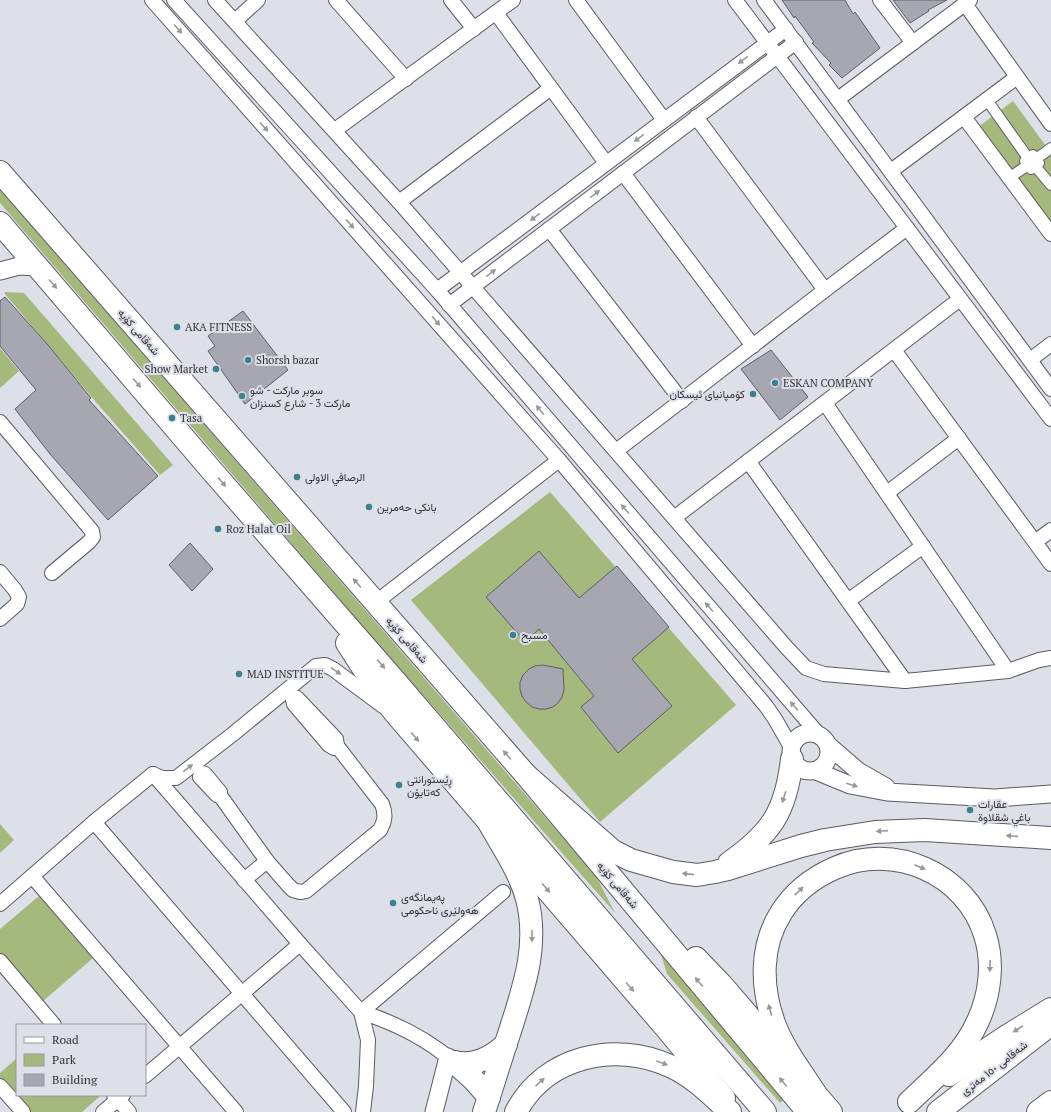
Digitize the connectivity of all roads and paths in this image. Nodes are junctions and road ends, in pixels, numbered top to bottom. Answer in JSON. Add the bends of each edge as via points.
{"nodes":[{"id":1,"x":152,"y":0,"type":"edge"},
{"id":2,"x":174,"y":0,"type":"edge"},
{"id":3,"x":215,"y":0,"type":"edge"},
{"id":4,"x":258,"y":0,"type":"edge"},
{"id":5,"x":336,"y":0,"type":"edge"},
{"id":6,"x":451,"y":0,"type":"edge"},
{"id":7,"x":513,"y":0,"type":"edge"},
{"id":8,"x":576,"y":0,"type":"edge"},
{"id":9,"x":735,"y":0,"type":"edge"},
{"id":10,"x":764,"y":0,"type":"edge"},
{"id":11,"x":880,"y":0,"type":"edge"},
{"id":12,"x":967,"y":2,"type":"edge"},
{"id":13,"x":496,"y":13,"type":"junction"},
{"id":14,"x":235,"y":21,"type":"junction"},
{"id":15,"x":474,"y":28,"type":"junction"},
{"id":16,"x":786,"y":28,"type":"junction"},
{"id":17,"x":767,"y":42,"type":"junction"},
{"id":18,"x":796,"y":42,"type":"junction"},
{"id":19,"x":913,"y":43,"type":"junction"},
{"id":20,"x":777,"y":56,"type":"junction"},
{"id":21,"x":1017,"y":77,"type":"junction"},
{"id":22,"x":406,"y":78,"type":"junction"},
{"id":23,"x":551,"y":88,"type":"junction"},
{"id":24,"x":838,"y":99,"type":"junction"},
{"id":25,"x":987,"y":100,"type":"junction"},
{"id":26,"x":696,"y":117,"type":"junction"},
{"id":27,"x":964,"y":117,"type":"junction"},
{"id":28,"x":664,"y":120,"type":"junction"},
{"id":29,"x":1051,"y":124,"type":"edge"},
{"id":30,"x":335,"y":130,"type":"junction"},
{"id":31,"x":1051,"y":148,"type":"edge"},
{"id":32,"x":1032,"y":162,"type":"junction"},
{"id":33,"x":606,"y":164,"type":"junction"},
{"id":34,"x":891,"y":171,"type":"junction"},
{"id":35,"x":0,"y":172,"type":"edge"},
{"id":36,"x":623,"y":173,"type":"junction"},
{"id":37,"x":1009,"y":178,"type":"junction"},
{"id":38,"x":1051,"y":185,"type":"edge"},
{"id":39,"x":399,"y":202,"type":"junction"},
{"id":40,"x":0,"y":223,"type":"edge"},
{"id":41,"x":907,"y":228,"type":"junction"},
{"id":42,"x":549,"y":229,"type":"junction"},
{"id":43,"x":1051,"y":234,"type":"edge"},
{"id":44,"x":37,"y":267,"type":"junction"},
{"id":45,"x":0,"y":270,"type":"edge"},
{"id":46,"x":461,"y":272,"type":"junction"},
{"id":47,"x":473,"y":286,"type":"junction"},
{"id":48,"x":437,"y":290,"type":"junction"},
{"id":49,"x":825,"y":290,"type":"junction"},
{"id":50,"x":960,"y":299,"type":"junction"},
{"id":51,"x":449,"y":305,"type":"junction"},
{"id":52,"x":1051,"y":344,"type":"edge"},
{"id":53,"x":753,"y":346,"type":"junction"},
{"id":54,"x":894,"y":350,"type":"junction"},
{"id":55,"x":1030,"y":360,"type":"junction"},
{"id":56,"x":1051,"y":389,"type":"edge"},
{"id":57,"x":682,"y":401,"type":"junction"},
{"id":58,"x":825,"y":403,"type":"junction"},
{"id":59,"x":1051,"y":419,"type":"edge"},
{"id":60,"x":0,"y":422,"type":"edge"},
{"id":61,"x":959,"y":438,"type":"junction"},
{"id":62,"x":616,"y":451,"type":"junction"},
{"id":63,"x":559,"y":460,"type":"junction"},
{"id":64,"x":748,"y":461,"type":"junction"},
{"id":65,"x":887,"y":493,"type":"junction"},
{"id":66,"x":674,"y":518,"type":"junction"},
{"id":67,"x":1051,"y":530,"type":"edge"},
{"id":68,"x":1035,"y":542,"type":"junction"},
{"id":69,"x":923,"y":546,"type":"junction"},
{"id":70,"x":1051,"y":564,"type":"edge"},
{"id":71,"x":0,"y":572,"type":"edge"},
{"id":72,"x":52,"y":573,"type":"dead end"},
{"id":73,"x":306,"y":578,"type":"junction"},
{"id":74,"x":848,"y":601,"type":"junction"},
{"id":75,"x":375,"y":603,"type":"junction"},
{"id":76,"x":0,"y":619,"type":"edge"},
{"id":77,"x":1051,"y":658,"type":"edge"},
{"id":78,"x":1008,"y":671,"type":"junction"},
{"id":79,"x":905,"y":681,"type":"junction"},
{"id":80,"x":395,"y":713,"type":"junction"},
{"id":81,"x":824,"y":740,"type":"junction"},
{"id":82,"x":337,"y":746,"type":"dead end"},
{"id":83,"x":791,"y":753,"type":"junction"},
{"id":84,"x":816,"y":771,"type":"junction"},
{"id":85,"x":153,"y":774,"type":"junction"},
{"id":86,"x":526,"y":775,"type":"junction"},
{"id":87,"x":219,"y":794,"type":"dead end"},
{"id":88,"x":906,"y":794,"type":"junction"},
{"id":89,"x":1051,"y":794,"type":"edge"},
{"id":90,"x":94,"y":822,"type":"junction"},
{"id":91,"x":489,"y":823,"type":"junction"},
{"id":92,"x":1051,"y":838,"type":"edge"},
{"id":93,"x":267,"y":862,"type":"junction"},
{"id":94,"x":715,"y":872,"type":"junction"},
{"id":95,"x":32,"y":876,"type":"junction"},
{"id":96,"x":244,"y":880,"type":"junction"},
{"id":97,"x":503,"y":892,"type":"dead end"},
{"id":98,"x":0,"y":904,"type":"edge"},
{"id":99,"x":300,"y":944,"type":"junction"},
{"id":100,"x":0,"y":961,"type":"edge"},
{"id":101,"x":242,"y":994,"type":"junction"},
{"id":102,"x":1051,"y":1009,"type":"edge"},
{"id":103,"x":361,"y":1012,"type":"junction"},
{"id":104,"x":53,"y":1024,"type":"edge"},
{"id":105,"x":1051,"y":1024,"type":"edge"},
{"id":106,"x":506,"y":1044,"type":"junction"},
{"id":107,"x":179,"y":1047,"type":"junction"},
{"id":108,"x":451,"y":1059,"type":"junction"},
{"id":109,"x":146,"y":1075,"type":"edge"},
{"id":110,"x":0,"y":1086,"type":"edge"},
{"id":111,"x":118,"y":1096,"type":"edge"},
{"id":112,"x":1051,"y":1102,"type":"edge"},
{"id":113,"x":812,"y":1103,"type":"edge"},
{"id":114,"x":486,"y":1105,"type":"edge"},
{"id":115,"x":901,"y":1107,"type":"edge"},
{"id":116,"x":23,"y":1112,"type":"edge"},
{"id":117,"x":103,"y":1112,"type":"edge"},
{"id":118,"x":129,"y":1112,"type":"edge"},
{"id":119,"x":236,"y":1112,"type":"edge"},
{"id":120,"x":344,"y":1112,"type":"edge"},
{"id":121,"x":363,"y":1112,"type":"edge"},
{"id":122,"x":434,"y":1112,"type":"edge"},
{"id":123,"x":516,"y":1112,"type":"edge"},
{"id":124,"x":730,"y":1112,"type":"edge"},
{"id":125,"x":736,"y":1112,"type":"edge"},
{"id":126,"x":765,"y":1112,"type":"edge"},
{"id":127,"x":832,"y":1112,"type":"edge"},
{"id":128,"x":938,"y":1112,"type":"edge"},
{"id":129,"x":1038,"y":1112,"type":"edge"}],
"edges":[{"from":1,"to":63,"type":"street","one_way":true},
{"from":2,"to":48,"type":"street"},
{"from":3,"to":14,"type":"street"},
{"from":4,"to":14,"type":"street"},
{"from":5,"to":22,"type":"street"},
{"from":6,"to":15,"type":"street"},
{"from":7,"to":13,"type":"street"},
{"from":8,"to":28,"type":"street"},
{"from":9,"to":17,"type":"street"},
{"from":10,"to":16,"type":"street"},
{"from":11,"to":19,"type":"street"},
{"from":12,"to":19,"type":"street"},
{"from":12,"to":21,"type":"street"},
{"from":13,"to":15,"type":"street"},
{"from":13,"to":23,"type":"street"},
{"from":14,"to":30,"type":"street"},
{"from":15,"to":22,"type":"street"},
{"from":16,"to":17,"type":"street"},
{"from":16,"to":18,"type":"street"},
{"from":17,"to":20,"type":"street"},
{"from":17,"to":28,"type":"street","one_way":true},
{"from":18,"to":20,"type":"street"},
{"from":18,"to":24,"type":"street"},
{"from":19,"to":24,"type":"street"},
{"from":20,"to":26,"type":"street"},
{"from":20,"to":41,"type":"street"},
{"from":21,"to":25,"type":"street"},
{"from":21,"to":29,"type":"street"},
{"from":22,"to":30,"type":"street"},
{"from":23,"to":33,"type":"street"},
{"from":23,"to":39,"type":"street"},
{"from":24,"to":34,"type":"street"},
{"from":25,"to":27,"type":"street"},
{"from":25,"to":32,"type":"street"},
{"from":26,"to":36,"type":"street"},
{"from":26,"to":49,"type":"street"},
{"from":27,"to":34,"type":"street"},
{"from":27,"to":37,"type":"street"},
{"from":28,"to":33,"type":"street","one_way":true},
{"from":30,"to":39,"type":"street"},
{"from":31,"to":32,"type":"street"},
{"from":32,"to":37,"type":"street"},
{"from":32,"to":38,"type":"street"},
{"from":33,"to":46,"type":"street","one_way":true},
{"from":34,"to":55,"type":"street"},
{"from":75,"to":35,"type":"highway","name":"شەقامی کۆیە","one_way":true},
{"from":42,"to":36,"type":"street","one_way":true},
{"from":36,"to":53,"type":"street"},
{"from":37,"to":43,"type":"street"},
{"from":39,"to":46,"type":"street"},
{"from":40,"to":44,"type":"highway"},
{"from":41,"to":49,"type":"street"},
{"from":41,"to":50,"type":"street"},
{"from":47,"to":42,"type":"street","one_way":true},
{"from":42,"to":57,"type":"street"},
{"from":44,"to":45,"type":"street","via":[[19,266]]},
{"from":44,"to":73,"type":"highway","one_way":true},
{"from":46,"to":47,"type":"street"},
{"from":46,"to":48,"type":"street"},
{"from":47,"to":51,"type":"street"},
{"from":47,"to":62,"type":"street"},
{"from":48,"to":51,"type":"street"},
{"from":49,"to":53,"type":"street"},
{"from":50,"to":54,"type":"street"},
{"from":50,"to":59,"type":"street"},
{"from":81,"to":51,"type":"street","one_way":true},
{"from":52,"to":55,"type":"street"},
{"from":53,"to":57,"type":"street"},
{"from":54,"to":58,"type":"street"},
{"from":54,"to":61,"type":"street"},
{"from":55,"to":56,"type":"street"},
{"from":57,"to":62,"type":"street"},
{"from":58,"to":64,"type":"street"},
{"from":58,"to":65,"type":"street"},
{"from":60,"to":72,"type":"street","via":[[92,531],[89,542]]},
{"from":61,"to":65,"type":"street"},
{"from":61,"to":68,"type":"street"},
{"from":62,"to":66,"type":"street"},
{"from":63,"to":75,"type":"street"},
{"from":63,"to":83,"type":"street","via":[[763,702],[776,719]]},
{"from":64,"to":66,"type":"street"},
{"from":64,"to":74,"type":"street"},
{"from":65,"to":69,"type":"street"},
{"from":66,"to":79,"type":"street","via":[[806,668],[824,674]]},
{"from":67,"to":68,"type":"street"},
{"from":68,"to":70,"type":"street"},
{"from":69,"to":74,"type":"street"},
{"from":69,"to":78,"type":"street"},
{"from":71,"to":76,"type":"street","via":[[19,597],[16,604]]},
{"from":73,"to":80,"type":"highway","via":[[376,688]]},
{"from":73,"to":126,"type":"highway","one_way":true},
{"from":74,"to":79,"type":"street"},
{"from":86,"to":75,"type":"highway","name":"شەقامی کۆیە","one_way":true},
{"from":77,"to":78,"type":"street"},
{"from":78,"to":79,"type":"street"},
{"from":85,"to":80,"type":"street","one_way":true,"via":[[162,778],[176,778],[316,666],[325,665],[333,669]]},
{"from":80,"to":91,"type":"highway","one_way":true},
{"from":81,"to":83,"type":"street","via":[[815,734],[805,734],[796,739]]},
{"from":81,"to":84,"type":"street","via":[[829,751],[826,763]]},
{"from":81,"to":88,"type":"street","via":[[847,763],[869,779]]},
{"from":82,"to":93,"type":"street","via":[[382,804],[385,817],[380,830],[306,891],[293,890]]},
{"from":83,"to":84,"type":"street","via":[[794,764],[804,771]]},
{"from":83,"to":94,"type":"highway","one_way":true,"via":[[785,798],[774,822],[746,851]]},
{"from":84,"to":88,"type":"street","one_way":true,"via":[[868,790]]},
{"from":85,"to":90,"type":"street"},
{"from":85,"to":96,"type":"street"},
{"from":94,"to":86,"type":"highway","one_way":true,"via":[[697,875],[673,872],[631,860],[613,851]]},
{"from":113,"to":86,"type":"highway","name":"شەقامی کۆیە","one_way":true,"via":[[710,971],[651,924]]},
{"from":87,"to":93,"type":"street"},
{"from":88,"to":89,"type":"street","via":[[995,798]]},
{"from":90,"to":95,"type":"street"},
{"from":90,"to":101,"type":"street"},
{"from":91,"to":106,"type":"highway","one_way":true,"via":[[523,885],[528,899],[532,929],[531,959]]},
{"from":91,"to":125,"type":"highway","one_way":true},
{"from":92,"to":94,"type":"highway","one_way":true,"via":[[925,830],[874,832],[801,846]]},
{"from":93,"to":96,"type":"street"},
{"from":95,"to":98,"type":"street"},
{"from":95,"to":107,"type":"street"},
{"from":96,"to":99,"type":"street"},
{"from":97,"to":103,"type":"street"},
{"from":99,"to":101,"type":"street"},
{"from":99,"to":103,"type":"street"},
{"from":100,"to":104,"type":"street"},
{"from":101,"to":107,"type":"street"},
{"from":101,"to":120,"type":"street"},
{"from":102,"to":115,"type":"highway","one_way":true},
{"from":103,"to":108,"type":"street","via":[[407,1030]]},
{"from":103,"to":121,"type":"street","via":[[368,1040]]},
{"from":105,"to":128,"type":"highway","name":"شەقامی ١٥٠ مەتری"},
{"from":106,"to":108,"type":"highway","via":[[484,1059],[461,1064]]},
{"from":106,"to":114,"type":"highway"},
{"from":107,"to":109,"type":"street"},
{"from":107,"to":119,"type":"street"},
{"from":108,"to":114,"type":"highway","via":[[473,1079]]},
{"from":108,"to":122,"type":"street"},
{"from":110,"to":116,"type":"street"},
{"from":111,"to":117,"type":"street"},
{"from":111,"to":118,"type":"street"},
{"from":112,"to":129,"type":"highway"},
{"from":113,"to":115,"type":"highway","one_way":true,"via":[[774,1025],[769,1008],[765,975],[768,941],[786,905],[816,877],[858,860],[889,858],[920,866],[942,877],[960,893],[975,913],[985,935],[990,959],[990,984],[978,1022],[971,1035],[954,1059]]},
{"from":113,"to":127,"type":"highway"},
{"from":123,"to":124,"type":"highway","one_way":true,"via":[[529,1092],[555,1071],[586,1057],[607,1054],[650,1058],[670,1066],[689,1077]]}]}
